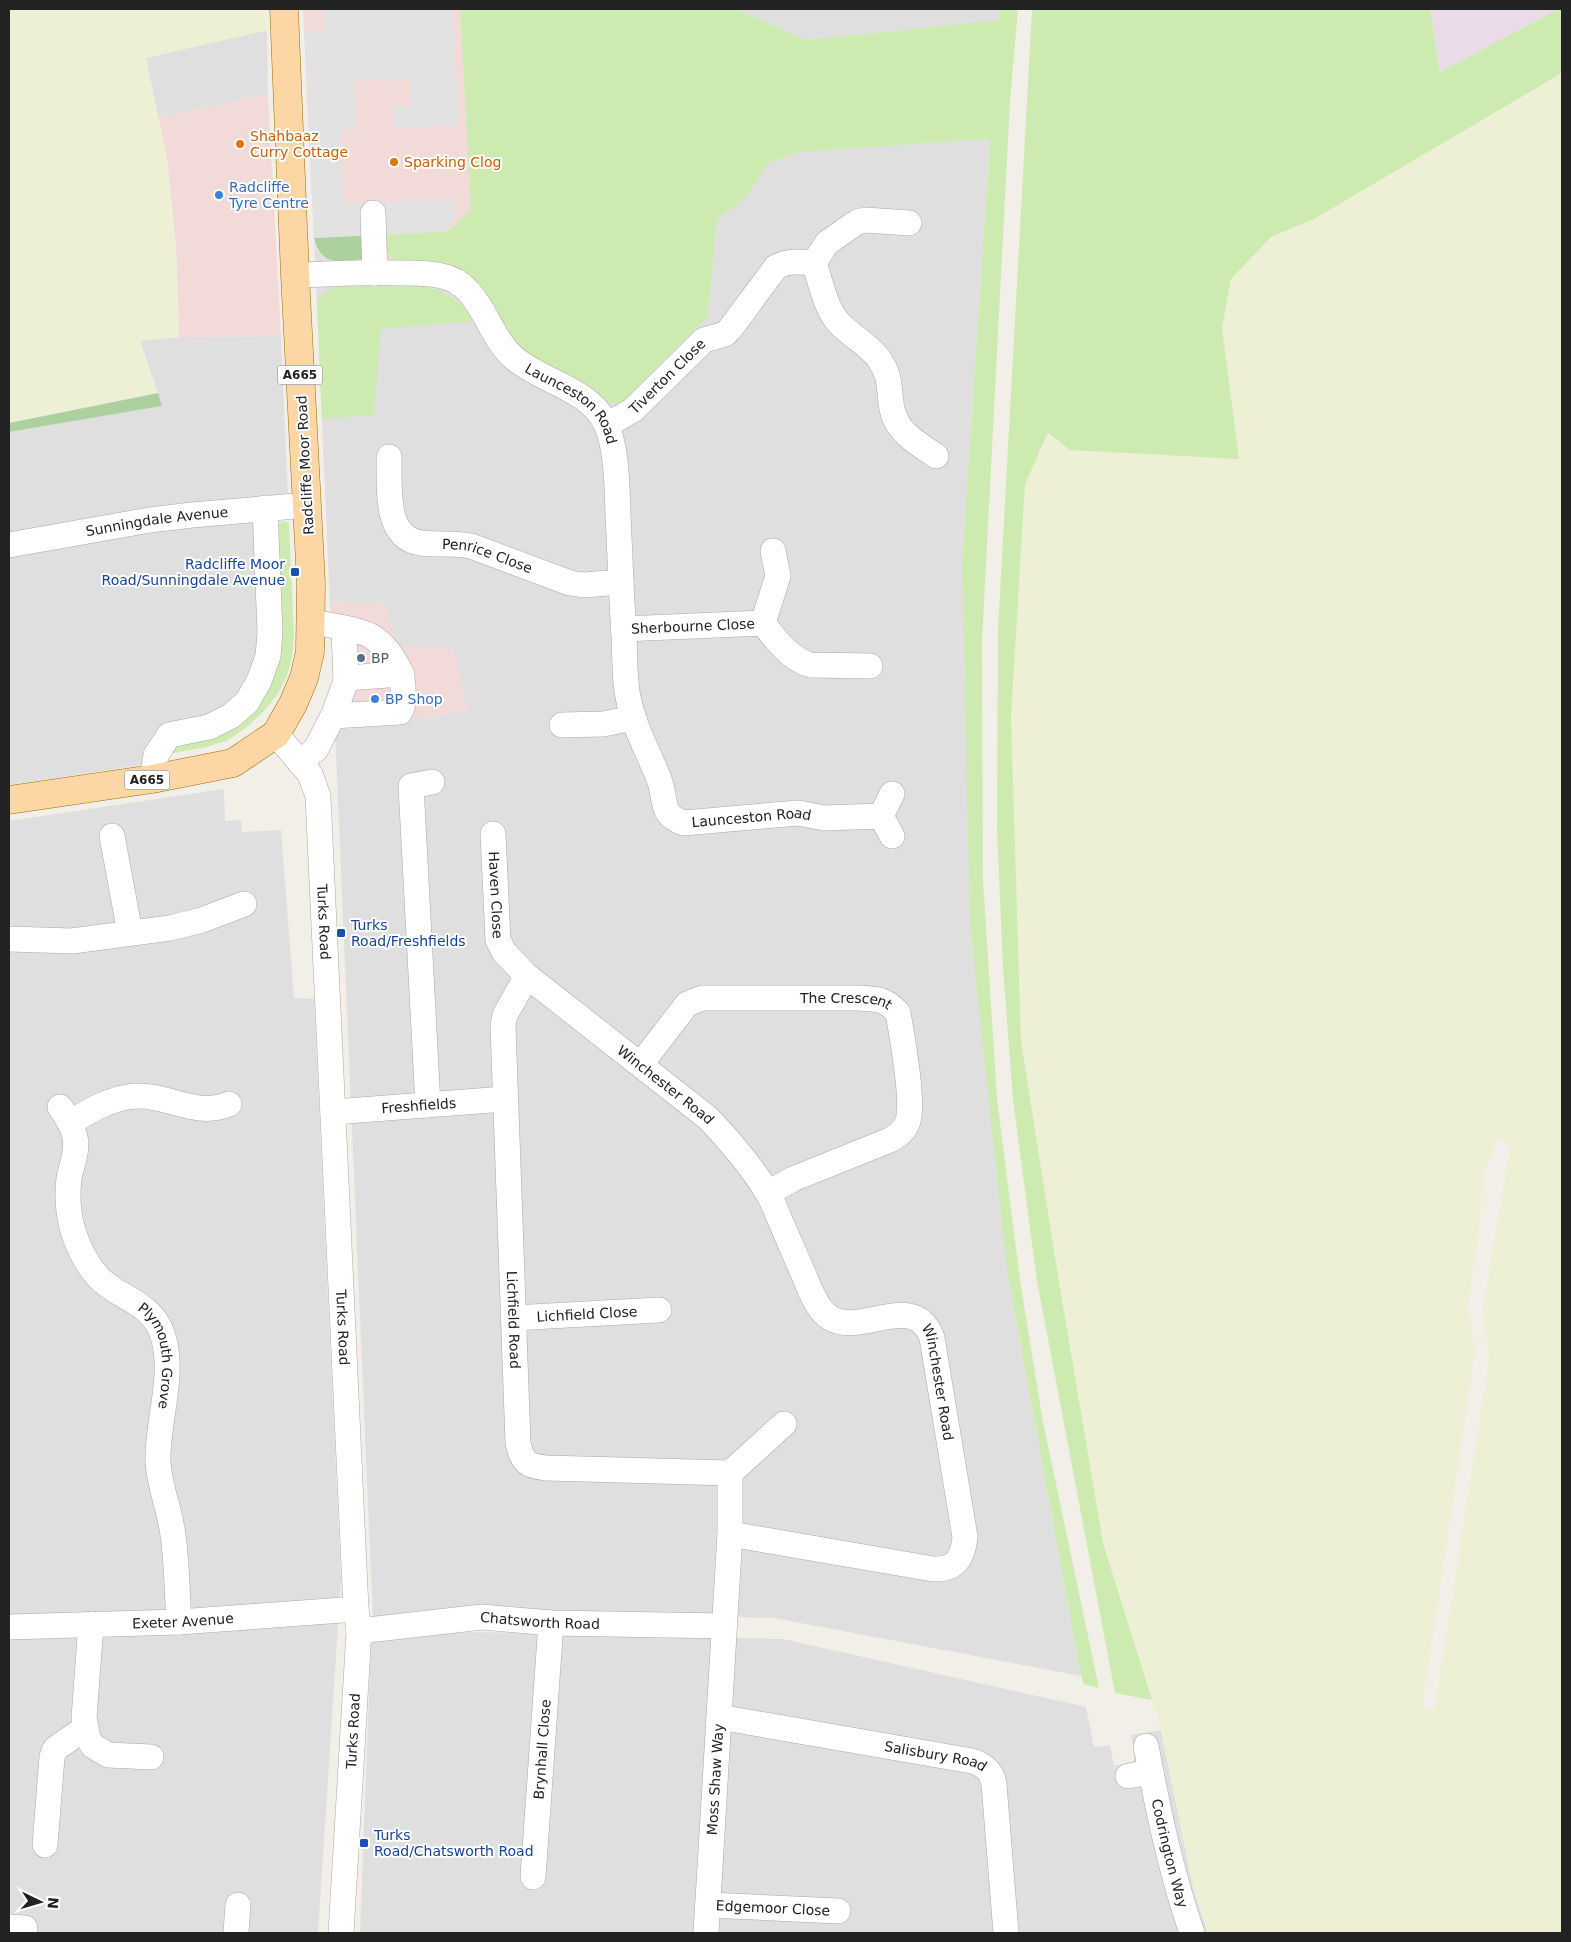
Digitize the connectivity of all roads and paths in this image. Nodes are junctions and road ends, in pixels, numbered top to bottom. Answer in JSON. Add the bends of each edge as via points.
{"nodes":[{"id":1,"x":284,"y":9,"type":"edge"},
{"id":2,"x":373,"y":213,"type":"dead end"},
{"id":3,"x":899,"y":227,"type":"dead end"},
{"id":4,"x":814,"y":263,"type":"junction"},
{"id":5,"x":375,"y":272,"type":"junction"},
{"id":6,"x":295,"y":275,"type":"junction"},
{"id":7,"x":607,"y":425,"type":"junction"},
{"id":8,"x":936,"y":456,"type":"dead end"},
{"id":9,"x":389,"y":457,"type":"dead end"},
{"id":10,"x":307,"y":505,"type":"junction"},
{"id":11,"x":264,"y":508,"type":"junction"},
{"id":12,"x":9,"y":546,"type":"edge"},
{"id":13,"x":770,"y":547,"type":"dead end"},
{"id":14,"x":621,"y":582,"type":"junction"},
{"id":15,"x":312,"y":622,"type":"junction"},
{"id":16,"x":763,"y":623,"type":"junction"},
{"id":17,"x":623,"y":629,"type":"junction"},
{"id":18,"x":360,"y":634,"type":"junction"},
{"id":19,"x":870,"y":666,"type":"dead end"},
{"id":20,"x":373,"y":676,"type":"junction"},
{"id":21,"x":333,"y":716,"type":"junction"},
{"id":22,"x":634,"y":718,"type":"junction"},
{"id":23,"x":560,"y":724,"type":"dead end"},
{"id":24,"x":276,"y":734,"type":"junction"},
{"id":25,"x":300,"y":763,"type":"junction"},
{"id":26,"x":152,"y":779,"type":"junction"},
{"id":27,"x":432,"y":782,"type":"dead end"},
{"id":28,"x":892,"y":794,"type":"dead end"},
{"id":29,"x":9,"y":800,"type":"edge"},
{"id":30,"x":494,"y":834,"type":"dead end"},
{"id":31,"x":112,"y":836,"type":"dead end"},
{"id":32,"x":244,"y":904,"type":"dead end"},
{"id":33,"x":130,"y":933,"type":"junction"},
{"id":34,"x":9,"y":938,"type":"edge"},
{"id":35,"x":527,"y":976,"type":"junction"},
{"id":36,"x":641,"y":1064,"type":"junction"},
{"id":37,"x":505,"y":1099,"type":"junction"},
{"id":38,"x":428,"y":1105,"type":"junction"},
{"id":39,"x":333,"y":1112,"type":"junction"},
{"id":40,"x":222,"y":1114,"type":"dead end"},
{"id":41,"x":768,"y":1192,"type":"junction"},
{"id":42,"x":659,"y":1308,"type":"dead end"},
{"id":43,"x":513,"y":1318,"type":"junction"},
{"id":44,"x":784,"y":1424,"type":"dead end"},
{"id":45,"x":730,"y":1473,"type":"junction"},
{"id":46,"x":730,"y":1534,"type":"junction"},
{"id":47,"x":357,"y":1620,"type":"junction"},
{"id":48,"x":179,"y":1622,"type":"junction"},
{"id":49,"x":551,"y":1623,"type":"junction"},
{"id":50,"x":91,"y":1624,"type":"junction"},
{"id":51,"x":724,"y":1626,"type":"junction"},
{"id":52,"x":9,"y":1627,"type":"edge"},
{"id":53,"x":718,"y":1717,"type":"junction"},
{"id":54,"x":85,"y":1728,"type":"junction"},
{"id":55,"x":1146,"y":1746,"type":"dead end"},
{"id":56,"x":151,"y":1758,"type":"dead end"},
{"id":57,"x":45,"y":1845,"type":"dead end"},
{"id":58,"x":531,"y":1877,"type":"dead end"},
{"id":59,"x":238,"y":1905,"type":"dead end"},
{"id":60,"x":708,"y":1905,"type":"junction"},
{"id":61,"x":838,"y":1911,"type":"dead end"},
{"id":62,"x":236,"y":1933,"type":"edge"},
{"id":63,"x":341,"y":1933,"type":"edge"},
{"id":64,"x":706,"y":1933,"type":"edge"},
{"id":65,"x":1006,"y":1933,"type":"edge"},
{"id":66,"x":1192,"y":1933,"type":"edge"}],
"edges":[{"from":1,"to":6,"type":"main road","name":"Radcliffe Moor Road","number":"A665"},
{"from":2,"to":5,"type":"street"},
{"from":3,"to":4,"type":"street","via":[[865,220],[857,222],[827,244]]},
{"from":4,"to":7,"type":"street","name":"Tiverton Close","via":[[793,261],[776,267],[730,329],[704,340],[632,410]]},
{"from":4,"to":8,"type":"street","via":[[838,322],[878,358],[887,372],[892,408],[908,444]]},
{"from":5,"to":6,"type":"street","name":"Launceston Road"},
{"from":5,"to":7,"type":"street","name":"Launceston Road","via":[[423,273],[456,281],[482,308],[511,356],[529,370],[592,403]]},
{"from":6,"to":10,"type":"main road","name":"Radcliffe Moor Road","number":"A665"},
{"from":7,"to":14,"type":"street","name":"Launceston Road","via":[[617,480]]},
{"from":9,"to":14,"type":"street","name":"Penrice Close","via":[[399,487],[391,515],[409,540],[471,546],[570,583]]},
{"from":10,"to":11,"type":"street","name":"Sunningdale Avenue"},
{"from":10,"to":15,"type":"main road","name":"Radcliffe Moor Road","number":"A665"},
{"from":11,"to":12,"type":"street","name":"Sunningdale Avenue","via":[[150,520]]},
{"from":11,"to":26,"type":"street","via":[[270,632],[268,656],[259,682],[247,702],[231,716],[209,727],[169,735],[156,755]]},
{"from":13,"to":16,"type":"street","name":"Sherbourne Close","via":[[778,576]]},
{"from":14,"to":17,"type":"street","name":"Launceston Road"},
{"from":15,"to":18,"type":"street"},
{"from":15,"to":24,"type":"main road","name":"Radcliffe Moor Road","number":"A665","via":[[304,678]]},
{"from":16,"to":17,"type":"street","name":"Sherbourne Close"},
{"from":16,"to":19,"type":"street","name":"Sherbourne Close","via":[[801,662],[810,665],[842,657]]},
{"from":17,"to":22,"type":"street","name":"Launceston Road","via":[[628,698]]},
{"from":18,"to":20,"type":"street"},
{"from":18,"to":20,"type":"street","via":[[390,654]]},
{"from":20,"to":21,"type":"street"},
{"from":20,"to":21,"type":"street","via":[[404,707],[400,712]]},
{"from":21,"to":25,"type":"street","via":[[316,749]]},
{"from":22,"to":23,"type":"street","via":[[603,724]]},
{"from":22,"to":28,"type":"street","name":"Launceston Road","via":[[662,787],[666,812],[676,821],[700,823],[798,813],[887,826]]},
{"from":24,"to":25,"type":"street","name":"Turks Road"},
{"from":24,"to":26,"type":"main road","number":"A665","via":[[233,763]]},
{"from":25,"to":39,"type":"street","name":"Turks Road","via":[[310,774],[318,796]]},
{"from":26,"to":29,"type":"main road","number":"A665"},
{"from":27,"to":38,"type":"street","via":[[412,786]]},
{"from":30,"to":35,"type":"street","name":"Haven Close","via":[[498,940],[504,952]]},
{"from":31,"to":33,"type":"street","via":[[123,861]]},
{"from":32,"to":33,"type":"street","via":[[223,920],[202,920]]},
{"from":33,"to":34,"type":"street","via":[[72,941]]},
{"from":35,"to":36,"type":"street","name":"Winchester Road"},
{"from":35,"to":37,"type":"street","name":"Lichfield Road","via":[[505,1015],[503,1026]]},
{"from":36,"to":41,"type":"street","name":"Winchester Road","via":[[708,1118]]},
{"from":36,"to":41,"type":"street","name":"The Crescent","via":[[687,1004],[702,998],[857,998],[879,999],[890,1004],[898,1013],[910,1104],[907,1123],[902,1131],[890,1140]]},
{"from":37,"to":38,"type":"street","name":"Freshfields"},
{"from":37,"to":43,"type":"street","name":"Lichfield Road"},
{"from":38,"to":39,"type":"street","name":"Freshfields"},
{"from":39,"to":47,"type":"street","name":"Turks Road"},
{"from":40,"to":48,"type":"street","name":"Plymouth Grove","via":[[135,1096],[66,1114],[75,1137],[76,1152],[68,1198],[73,1232],[87,1262],[99,1277],[140,1304],[162,1333],[166,1368],[159,1481],[173,1534]]},
{"from":41,"to":46,"type":"street","name":"Winchester Road","via":[[811,1292],[829,1318],[851,1323],[910,1316],[928,1328],[962,1518],[964,1548],[955,1563],[941,1570]]},
{"from":42,"to":43,"type":"street","name":"Lichfield Close"},
{"from":43,"to":45,"type":"street","name":"Lichfield Road","via":[[518,1443],[520,1455],[526,1463],[546,1468]]},
{"from":44,"to":45,"type":"street"},
{"from":45,"to":46,"type":"street","name":"Moss Shaw Way"},
{"from":46,"to":51,"type":"street","name":"Moss Shaw Way"},
{"from":47,"to":48,"type":"street","name":"Exeter Avenue"},
{"from":47,"to":49,"type":"street","name":"Chatsworth Road","via":[[482,1617]]},
{"from":47,"to":63,"type":"street","name":"Turks Road"},
{"from":48,"to":50,"type":"street","name":"Exeter Avenue"},
{"from":49,"to":51,"type":"street","name":"Chatsworth Road"},
{"from":49,"to":58,"type":"street","name":"Brynhall Close"},
{"from":50,"to":52,"type":"street","name":"Exeter Avenue"},
{"from":50,"to":54,"type":"street"},
{"from":51,"to":53,"type":"street","name":"Moss Shaw Way"},
{"from":53,"to":60,"type":"street","name":"Moss Shaw Way"},
{"from":53,"to":65,"type":"street","name":"Salisbury Road","via":[[972,1761],[987,1769],[994,1784]]},
{"from":54,"to":56,"type":"street","via":[[100,1751],[117,1756]]},
{"from":54,"to":57,"type":"street","via":[[54,1749]]},
{"from":55,"to":66,"type":"street","name":"Codrington Way","via":[[1140,1774]]},
{"from":59,"to":62,"type":"street"},
{"from":60,"to":61,"type":"street","name":"Edgemoor Close"},
{"from":60,"to":64,"type":"street","name":"Moss Shaw Way"}]}
